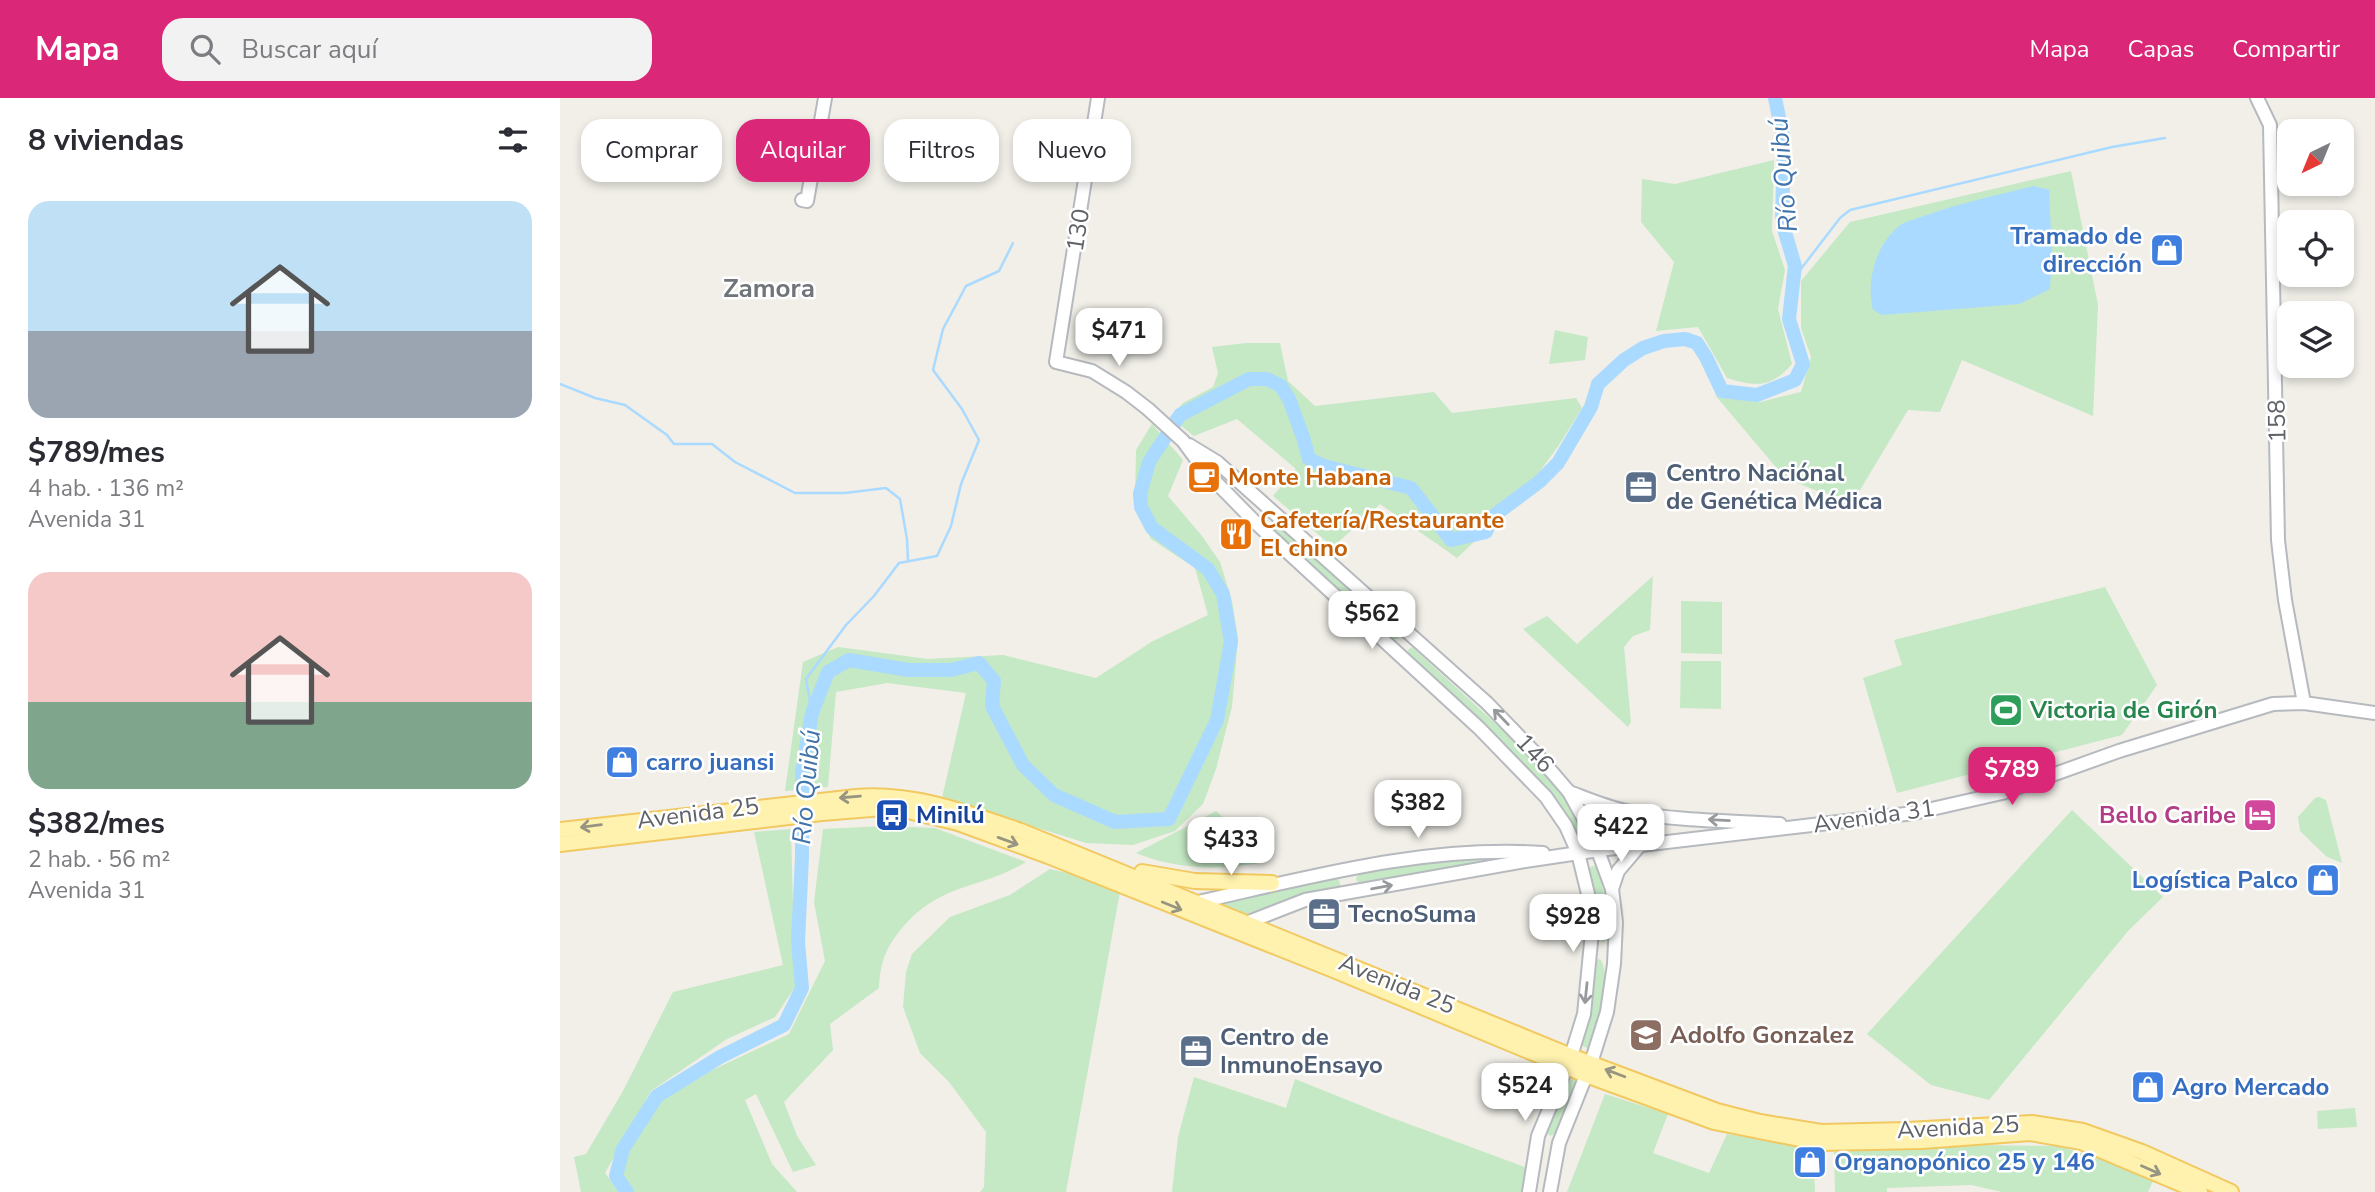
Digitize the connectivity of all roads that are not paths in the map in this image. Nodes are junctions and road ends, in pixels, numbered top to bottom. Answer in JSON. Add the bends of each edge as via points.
{"nodes":[{"id":1,"x":825,"y":98,"type":"edge"},
{"id":2,"x":1098,"y":98,"type":"edge"},
{"id":3,"x":2257,"y":98,"type":"edge"},
{"id":4,"x":805,"y":201,"type":"dead end"},
{"id":5,"x":1056,"y":362,"type":"joint"},
{"id":6,"x":1183,"y":441,"type":"junction"},
{"id":7,"x":1410,"y":634,"type":"junction"},
{"id":8,"x":1396,"y":651,"type":"junction"},
{"id":9,"x":2304,"y":703,"type":"junction"},
{"id":10,"x":2375,"y":713,"type":"edge"},
{"id":11,"x":1569,"y":792,"type":"junction"},
{"id":12,"x":822,"y":806,"type":"junction"},
{"id":13,"x":783,"y":810,"type":"junction"},
{"id":14,"x":1812,"y":826,"type":"junction"},
{"id":15,"x":560,"y":830,"type":"edge"},
{"id":16,"x":560,"y":844,"type":"edge"},
{"id":17,"x":1640,"y":845,"type":"junction"},
{"id":18,"x":1599,"y":850,"type":"junction"},
{"id":19,"x":1573,"y":854,"type":"junction"},
{"id":20,"x":1080,"y":855,"type":"junction"},
{"id":21,"x":1272,"y":883,"type":"junction"},
{"id":22,"x":1612,"y":888,"type":"junction"},
{"id":23,"x":1198,"y":902,"type":"junction"},
{"id":24,"x":1246,"y":923,"type":"junction"},
{"id":25,"x":1223,"y":926,"type":"junction"},
{"id":26,"x":1589,"y":959,"type":"junction"},
{"id":27,"x":1614,"y":964,"type":"junction"},
{"id":28,"x":1569,"y":1062,"type":"junction"},
{"id":29,"x":1588,"y":1069,"type":"junction"},
{"id":30,"x":1538,"y":1136,"type":"junction"},
{"id":31,"x":1559,"y":1143,"type":"junction"},
{"id":32,"x":1530,"y":1192,"type":"edge"},
{"id":33,"x":1550,"y":1192,"type":"edge"},
{"id":34,"x":2200,"y":1192,"type":"edge"},
{"id":35,"x":2231,"y":1192,"type":"edge"}],
"edges":[{"from":1,"to":4,"type":"main road"},
{"from":2,"to":5,"type":"main road","name":"130"},
{"from":3,"to":9,"type":"main road","name":"158","via":[[2270,125],[2278,540]]},
{"from":5,"to":6,"type":"main road","name":"146","via":[[1093,371],[1126,392]]},
{"from":6,"to":7,"type":"main road","name":"146","via":[[1217,462]]},
{"from":6,"to":8,"type":"main road","name":"146","via":[[1205,471],[1257,524]]},
{"from":7,"to":8,"type":"main road"},
{"from":11,"to":7,"type":"main road","name":"146","one_way":true,"via":[[1487,703]]},
{"from":8,"to":19,"type":"main road","name":"146","via":[[1546,797],[1566,826]]},
{"from":9,"to":10,"type":"main road","name":"Avenida 31"},
{"from":9,"to":14,"type":"main road","name":"Avenida 31","via":[[2273,704],[2002,793],[1914,813]]},
{"from":14,"to":11,"type":"main road","one_way":true,"via":[[1628,811]]},
{"from":11,"to":18,"type":"main road","name":"146"},
{"from":12,"to":13,"type":"main road","name":"Avenida 25"},
{"from":20,"to":12,"type":"main road","name":"Avenida 25","one_way":true,"via":[[962,811],[907,799],[878,795]]},
{"from":12,"to":25,"type":"main road","name":"Avenida 25","one_way":true,"via":[[908,811],[958,823]]},
{"from":13,"to":15,"type":"main road","name":"Avenida 25","one_way":true},
{"from":13,"to":16,"type":"main road","name":"Avenida 25"},
{"from":14,"to":17,"type":"main road","name":"Avenida 31"},
{"from":17,"to":18,"type":"main road","name":"Avenida 31"},
{"from":17,"to":22,"type":"main road","via":[[1626,860]]},
{"from":18,"to":19,"type":"main road","name":"Avenida 31"},
{"from":18,"to":22,"type":"main road","name":"146"},
{"from":19,"to":21,"type":"main road","name":"Avenida 31","via":[[1424,856]]},
{"from":24,"to":19,"type":"main road","name":"Avenida 31","one_way":true,"via":[[1305,900]]},
{"from":19,"to":26,"type":"main road","name":"146","via":[[1588,894]]},
{"from":20,"to":21,"type":"main road","via":[[1195,881]]},
{"from":20,"to":23,"type":"main road","name":"Avenida 25"},
{"from":21,"to":23,"type":"main road","name":"Avenida 31"},
{"from":22,"to":27,"type":"main road","name":"146"},
{"from":23,"to":24,"type":"main road","name":"Avenida 25"},
{"from":24,"to":25,"type":"main road"},
{"from":24,"to":28,"type":"main road","name":"Avenida 25"},
{"from":25,"to":28,"type":"main road","name":"Avenida 25"},
{"from":26,"to":27,"type":"main road","via":[[1595,952],[1603,952]]},
{"from":26,"to":28,"type":"main road","name":"146","one_way":true,"via":[[1584,1014]]},
{"from":27,"to":29,"type":"main road","name":"146","via":[[1607,1012]]},
{"from":28,"to":29,"type":"main road","name":"Avenida 25"},
{"from":28,"to":30,"type":"main road","name":"146"},
{"from":29,"to":31,"type":"main road","name":"146"},
{"from":29,"to":34,"type":"main road","name":"Avenida 25","one_way":true,"via":[[1714,1122],[1820,1143],[2030,1133],[2081,1142]]},
{"from":35,"to":29,"type":"main road","name":"Avenida 25","one_way":true,"via":[[2084,1131],[2032,1123],[1821,1132],[1717,1111]]},
{"from":30,"to":31,"type":"main road","via":[[1546,1145]]},
{"from":30,"to":32,"type":"main road","name":"146"},
{"from":31,"to":33,"type":"main road","name":"146"}]}
